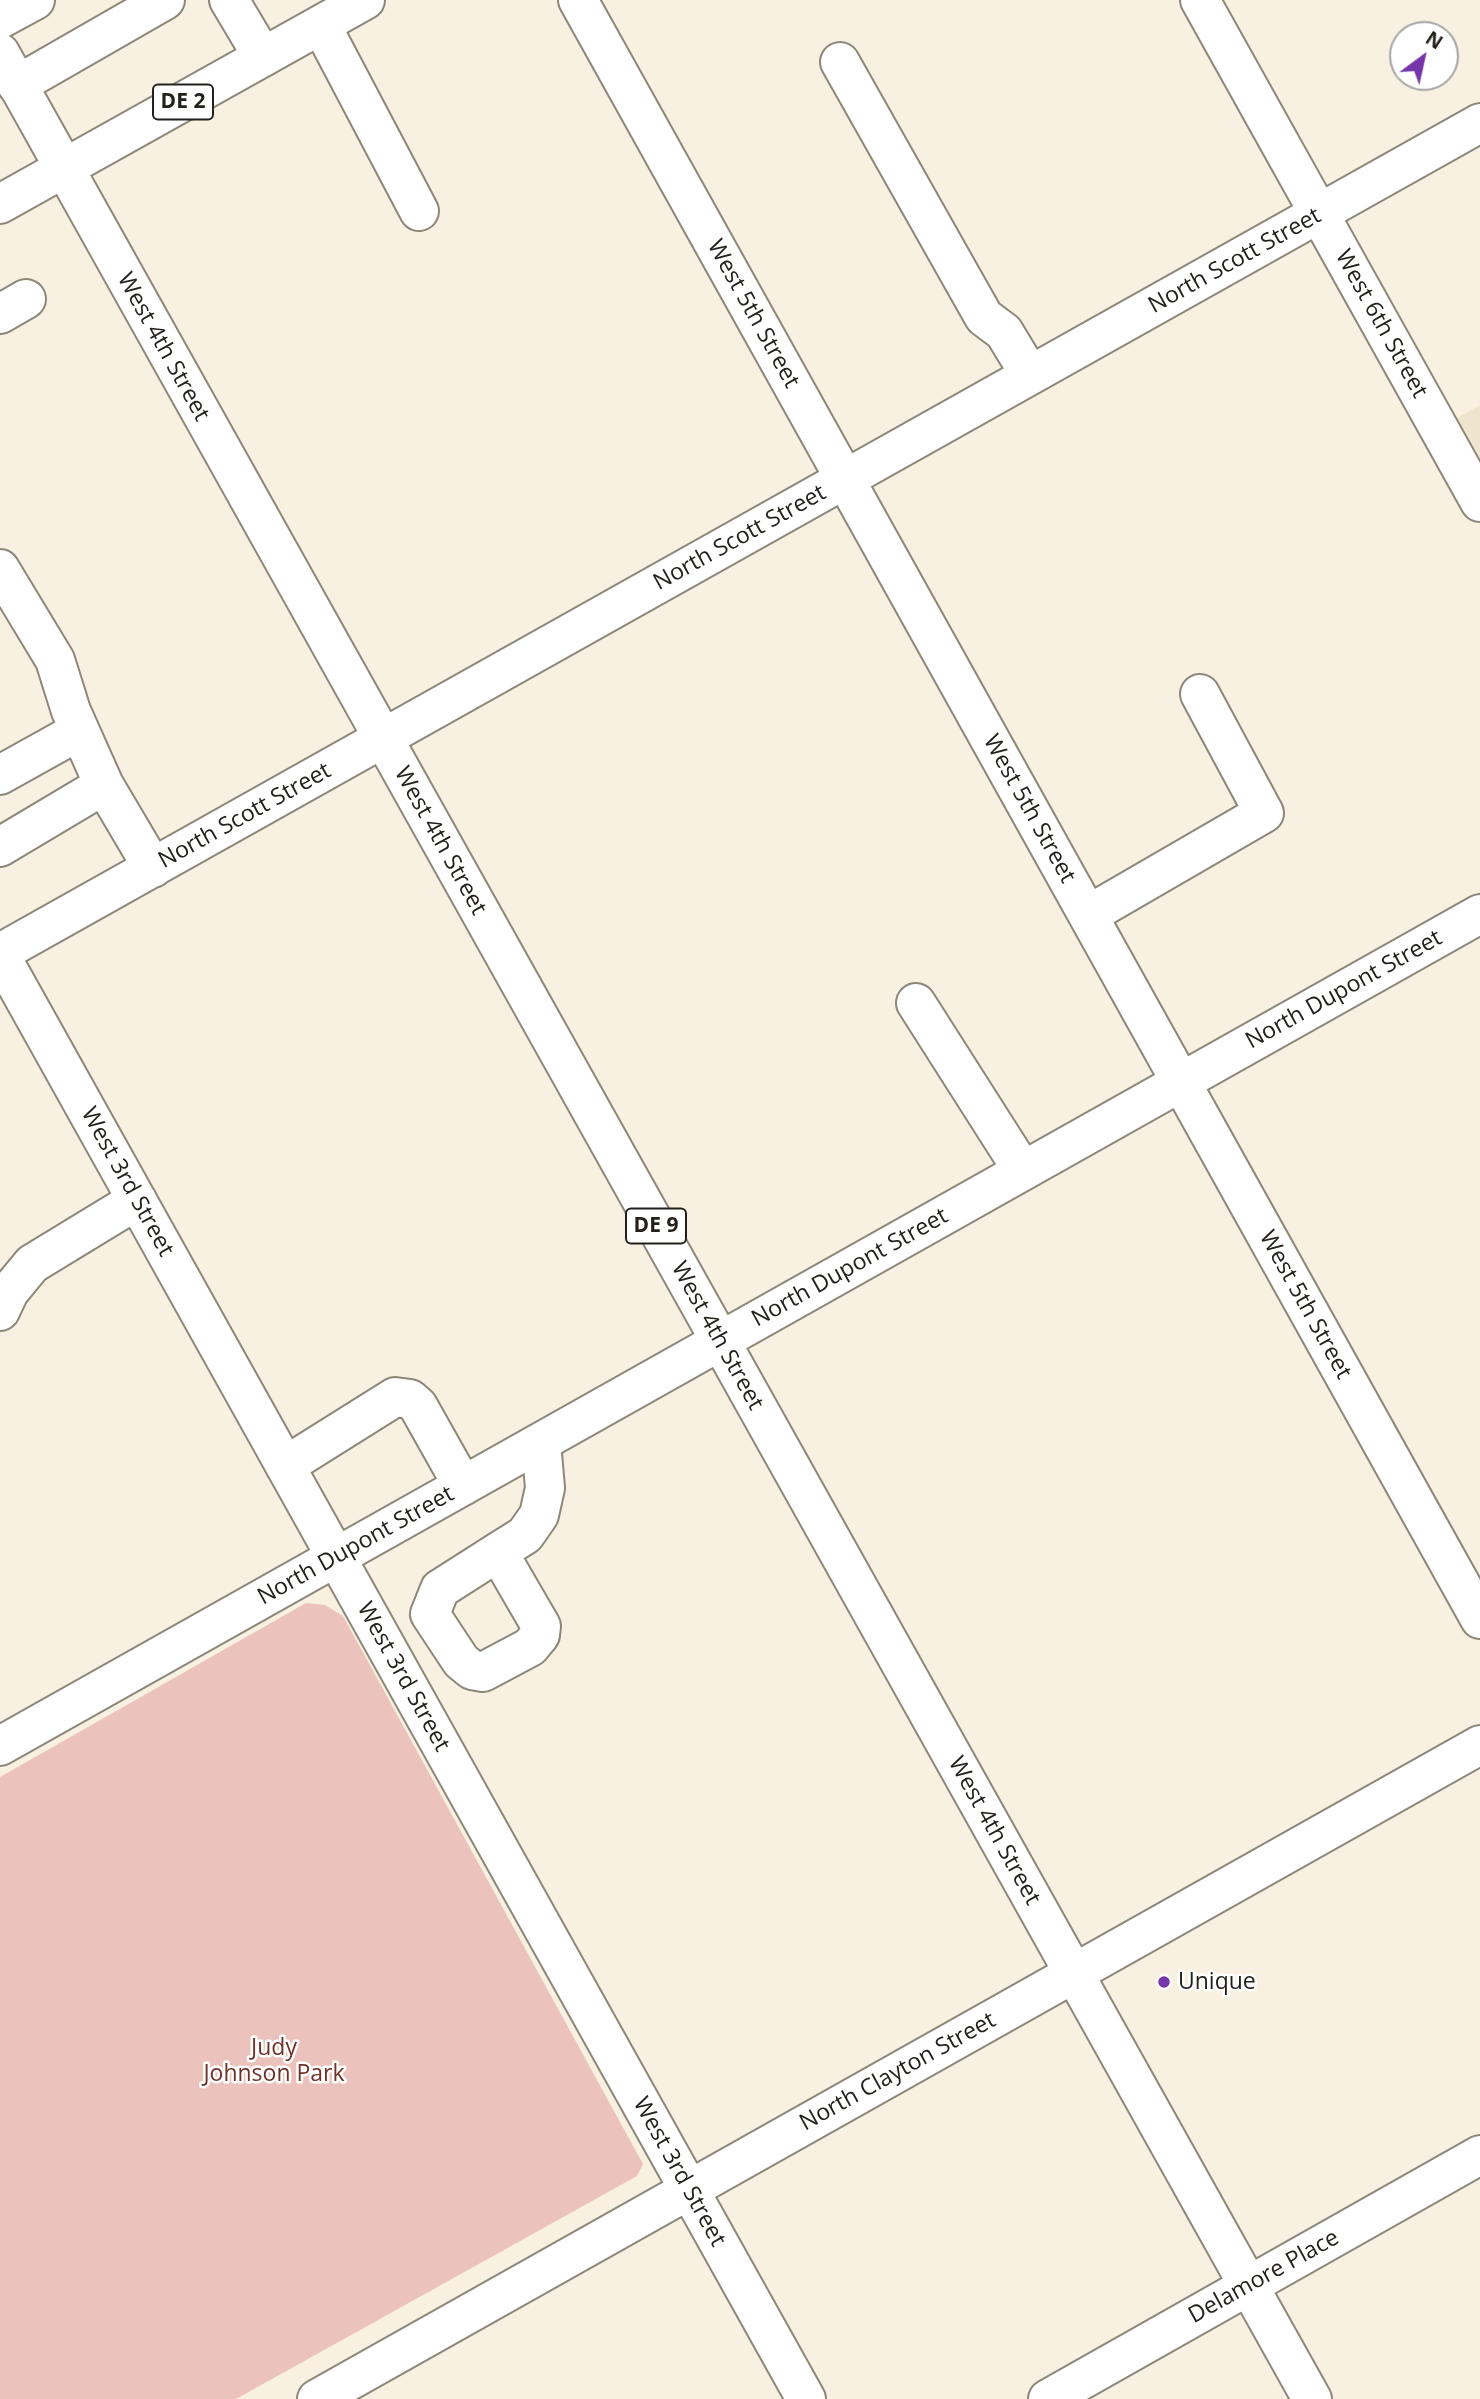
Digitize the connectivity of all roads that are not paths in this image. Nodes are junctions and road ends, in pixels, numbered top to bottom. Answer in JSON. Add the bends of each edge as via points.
{"nodes":[{"id":1,"x":35,"y":0,"type":"edge"},
{"id":2,"x":166,"y":0,"type":"edge"},
{"id":3,"x":229,"y":0,"type":"edge"},
{"id":4,"x":365,"y":0,"type":"edge"},
{"id":5,"x":578,"y":0,"type":"edge"},
{"id":6,"x":1200,"y":0,"type":"edge"},
{"id":7,"x":0,"y":19,"type":"edge"},
{"id":8,"x":321,"y":25,"type":"junction"},
{"id":9,"x":263,"y":57,"type":"junction"},
{"id":10,"x":840,"y":62,"type":"dead end"},
{"id":11,"x":9,"y":69,"type":"edge"},
{"id":12,"x":1480,"y":123,"type":"edge"},
{"id":13,"x":64,"y":168,"type":"junction"},
{"id":14,"x":0,"y":204,"type":"edge"},
{"id":15,"x":419,"y":211,"type":"dead end"},
{"id":16,"x":1319,"y":214,"type":"junction"},
{"id":17,"x":1030,"y":375,"type":"junction"},
{"id":18,"x":845,"y":479,"type":"junction"},
{"id":19,"x":1480,"y":502,"type":"edge"},
{"id":20,"x":0,"y":569,"type":"edge"},
{"id":21,"x":1200,"y":694,"type":"dead end"},
{"id":22,"x":79,"y":731,"type":"junction"},
{"id":23,"x":382,"y":739,"type":"junction"},
{"id":24,"x":0,"y":775,"type":"edge"},
{"id":25,"x":104,"y":785,"type":"junction"},
{"id":26,"x":0,"y":847,"type":"edge"},
{"id":27,"x":153,"y":867,"type":"junction"},
{"id":28,"x":1480,"y":914,"type":"edge"},
{"id":29,"x":1088,"y":915,"type":"junction"},
{"id":30,"x":0,"y":954,"type":"edge"},
{"id":31,"x":916,"y":1003,"type":"dead end"},
{"id":32,"x":1181,"y":1082,"type":"junction"},
{"id":33,"x":1023,"y":1171,"type":"junction"},
{"id":34,"x":136,"y":1200,"type":"junction"},
{"id":35,"x":0,"y":1311,"type":"edge"},
{"id":36,"x":720,"y":1341,"type":"junction"},
{"id":37,"x":541,"y":1442,"type":"junction"},
{"id":38,"x":285,"y":1466,"type":"junction"},
{"id":39,"x":463,"y":1486,"type":"junction"},
{"id":40,"x":498,"y":1552,"type":"dead end"},
{"id":41,"x":336,"y":1557,"type":"junction"},
{"id":42,"x":1480,"y":1619,"type":"edge"},
{"id":43,"x":1480,"y":1745,"type":"edge"},
{"id":44,"x":0,"y":1746,"type":"edge"},
{"id":45,"x":1073,"y":1973,"type":"junction"},
{"id":46,"x":1480,"y":2155,"type":"edge"},
{"id":47,"x":689,"y":2190,"type":"junction"},
{"id":48,"x":1248,"y":2286,"type":"junction"},
{"id":49,"x":317,"y":2399,"type":"edge"},
{"id":50,"x":806,"y":2399,"type":"edge"},
{"id":51,"x":1048,"y":2399,"type":"edge"},
{"id":52,"x":1312,"y":2399,"type":"edge"}],
"edges":[{"from":1,"to":7,"type":"street"},
{"from":2,"to":11,"type":"street"},
{"from":3,"to":9,"type":"street"},
{"from":4,"to":8,"type":"street","number":"DE 2"},
{"from":5,"to":18,"type":"street","name":"West 5th Street"},
{"from":6,"to":16,"type":"street","name":"West 6th Street"},
{"from":8,"to":9,"type":"street","number":"DE 2"},
{"from":8,"to":15,"type":"street"},
{"from":9,"to":13,"type":"street","number":"DE 2"},
{"from":10,"to":17,"type":"street","via":[[984,317],[1004,332]]},
{"from":11,"to":13,"type":"street","name":"West 4th Street","number":"DE 9"},
{"from":12,"to":16,"type":"street","name":"North Scott Street"},
{"from":13,"to":14,"type":"street","number":"DE 2"},
{"from":13,"to":23,"type":"street","name":"West 4th Street","number":"DE 9"},
{"from":16,"to":17,"type":"street","name":"North Scott Street"},
{"from":16,"to":19,"type":"street","name":"West 6th Street"},
{"from":17,"to":18,"type":"street","name":"North Scott Street"},
{"from":18,"to":23,"type":"street","name":"North Scott Street"},
{"from":18,"to":29,"type":"street","name":"West 5th Street"},
{"from":20,"to":22,"type":"street","via":[[55,660]]},
{"from":21,"to":29,"type":"street","via":[[1264,813]]},
{"from":22,"to":24,"type":"street"},
{"from":22,"to":25,"type":"street"},
{"from":23,"to":27,"type":"street","name":"North Scott Street"},
{"from":23,"to":36,"type":"street","name":"West 4th Street","number":"DE 9"},
{"from":25,"to":26,"type":"street"},
{"from":25,"to":27,"type":"street"},
{"from":27,"to":30,"type":"street","name":"North Scott Street"},
{"from":28,"to":32,"type":"street","name":"North Dupont Street"},
{"from":29,"to":32,"type":"street","name":"West 5th Street"},
{"from":30,"to":34,"type":"street","name":"West 3rd Street"},
{"from":31,"to":33,"type":"street"},
{"from":32,"to":33,"type":"street","name":"North Dupont Street"},
{"from":32,"to":42,"type":"street","name":"West 5th Street"},
{"from":33,"to":36,"type":"street","name":"North Dupont Street"},
{"from":34,"to":35,"type":"street","via":[[32,1264]]},
{"from":34,"to":38,"type":"street","name":"West 3rd Street"},
{"from":36,"to":37,"type":"street","name":"North Dupont Street"},
{"from":36,"to":45,"type":"street","name":"West 4th Street","number":"DE 9"},
{"from":37,"to":39,"type":"street","name":"North Dupont Street"},
{"from":37,"to":40,"type":"street","via":[[545,1488],[539,1515],[525,1535]]},
{"from":38,"to":39,"type":"street","via":[[395,1397],[410,1399],[418,1406]]},
{"from":38,"to":41,"type":"street","name":"West 3rd Street"},
{"from":39,"to":41,"type":"street","name":"North Dupont Street"},
{"from":41,"to":44,"type":"street","name":"North Dupont Street"},
{"from":41,"to":47,"type":"street","name":"West 3rd Street"},
{"from":43,"to":45,"type":"street","name":"North Clayton Street"},
{"from":45,"to":47,"type":"street","name":"North Clayton Street"},
{"from":45,"to":48,"type":"street","name":"West 4th Street","number":"DE 9"},
{"from":46,"to":48,"type":"street","name":"Delamore Place"},
{"from":47,"to":49,"type":"street","name":"North Clayton Street"},
{"from":47,"to":50,"type":"street","name":"West 3rd Street"},
{"from":48,"to":51,"type":"street","name":"Delamore Place"},
{"from":48,"to":52,"type":"street","name":"West 4th Street","number":"DE 9"}]}
